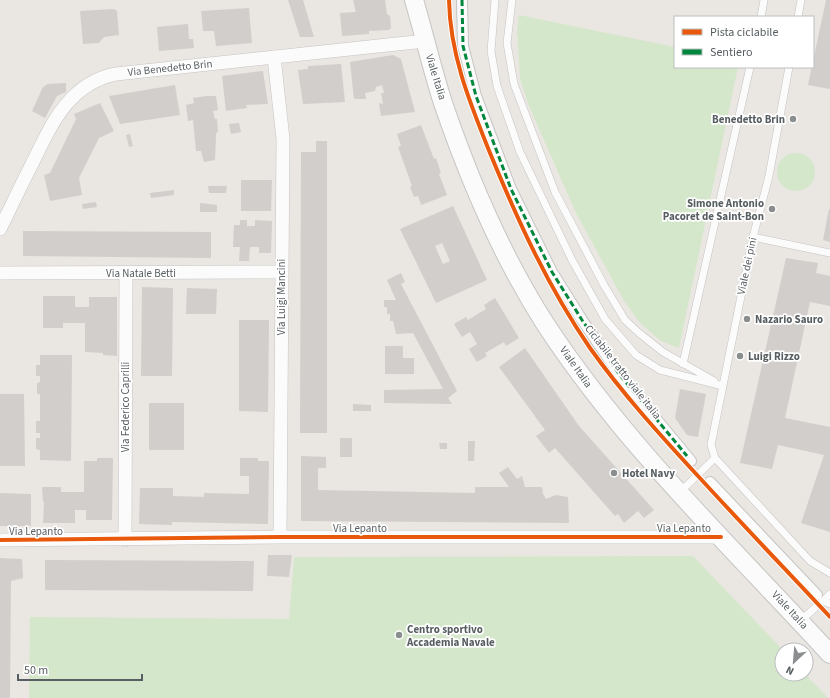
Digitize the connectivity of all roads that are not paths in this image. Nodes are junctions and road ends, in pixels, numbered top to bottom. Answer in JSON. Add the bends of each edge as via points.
{"nodes":[{"id":1,"x":414,"y":0,"type":"edge"},
{"id":2,"x":421,"y":0,"type":"edge"},
{"id":3,"x":462,"y":0,"type":"edge"},
{"id":4,"x":495,"y":0,"type":"edge"},
{"id":5,"x":512,"y":0,"type":"edge"},
{"id":6,"x":764,"y":0,"type":"edge"},
{"id":7,"x":802,"y":0,"type":"edge"},
{"id":8,"x":761,"y":16,"type":"edge"},
{"id":9,"x":798,"y":16,"type":"edge"},
{"id":10,"x":420,"y":20,"type":"junction"},
{"id":11,"x":425,"y":41,"type":"junction"},
{"id":12,"x":274,"y":57,"type":"junction"},
{"id":13,"x":750,"y":68,"type":"edge"},
{"id":14,"x":789,"y":68,"type":"edge"},
{"id":15,"x":0,"y":229,"type":"edge"},
{"id":16,"x":753,"y":236,"type":"junction"},
{"id":17,"x":830,"y":253,"type":"edge"},
{"id":18,"x":281,"y":272,"type":"junction"},
{"id":19,"x":0,"y":273,"type":"edge"},
{"id":20,"x":126,"y":274,"type":"junction"},
{"id":21,"x":683,"y":364,"type":"junction"},
{"id":22,"x":723,"y":386,"type":"junction"},
{"id":23,"x":691,"y":461,"type":"dead end"},
{"id":24,"x":712,"y":461,"type":"junction"},
{"id":25,"x":710,"y":482,"type":"dead end"},
{"id":26,"x":680,"y":492,"type":"junction"},
{"id":27,"x":280,"y":537,"type":"junction"},
{"id":28,"x":721,"y":537,"type":"junction"},
{"id":29,"x":0,"y":540,"type":"edge"},
{"id":30,"x":125,"y":540,"type":"junction"},
{"id":31,"x":830,"y":574,"type":"edge"},
{"id":32,"x":830,"y":594,"type":"edge"},
{"id":33,"x":826,"y":603,"type":"edge"},
{"id":34,"x":800,"y":621,"type":"junction"},
{"id":35,"x":830,"y":654,"type":"edge"}],
"edges":[{"from":1,"to":10,"type":"main road","name":"Viale Italia"},
{"from":2,"to":10,"type":"main road","name":"Viale Italia"},
{"from":3,"to":23,"type":"street","via":[[463,46],[476,96],[511,189],[552,272],[619,374]]},
{"from":4,"to":22,"type":"lane","via":[[491,50],[497,86],[520,152],[572,260],[605,319],[636,355],[660,370]]},
{"from":5,"to":21,"type":"lane","via":[[507,43],[514,84],[555,192],[625,320],[663,352]]},
{"from":6,"to":8,"type":"lane"},
{"from":7,"to":9,"type":"lane"},
{"from":10,"to":11,"type":"main road","name":"Viale Italia"},
{"from":11,"to":12,"type":"street","name":"Via Benedetto Brin"},
{"from":11,"to":26,"type":"main road","name":"Viale Italia","via":[[443,103],[482,203],[527,293],[591,390],[623,430]]},
{"from":12,"to":15,"type":"street","name":"Via Benedetto Brin","via":[[116,74],[100,78],[82,88],[62,107],[53,121]]},
{"from":12,"to":18,"type":"street","name":"Via Luigi Mancini","via":[[283,139]]},
{"from":13,"to":21,"type":"lane"},
{"from":14,"to":16,"type":"lane","name":"Viale dei pini","via":[[769,176]]},
{"from":16,"to":17,"type":"lane"},
{"from":16,"to":22,"type":"lane","name":"Viale dei pini"},
{"from":18,"to":20,"type":"street","name":"Via Natale Betti"},
{"from":18,"to":27,"type":"street","name":"Via Luigi Mancini"},
{"from":19,"to":20,"type":"street","name":"Via Natale Betti"},
{"from":20,"to":30,"type":"street","name":"Via Federico Caprilli"},
{"from":21,"to":22,"type":"lane"},
{"from":22,"to":24,"type":"lane","name":"Viale dei pini","via":[[711,445]]},
{"from":24,"to":26,"type":"lane"},
{"from":24,"to":31,"type":"lane","via":[[810,561]]},
{"from":25,"to":33,"type":"street"},
{"from":26,"to":28,"type":"main road","name":"Viale Italia"},
{"from":27,"to":28,"type":"street","name":"Via Lepanto"},
{"from":27,"to":30,"type":"street","name":"Via Lepanto"},
{"from":28,"to":34,"type":"main road","name":"Viale Italia"},
{"from":29,"to":30,"type":"street","name":"Via Lepanto"},
{"from":32,"to":33,"type":"lane"},
{"from":33,"to":34,"type":"lane"},
{"from":34,"to":35,"type":"main road","name":"Viale Italia"}]}
